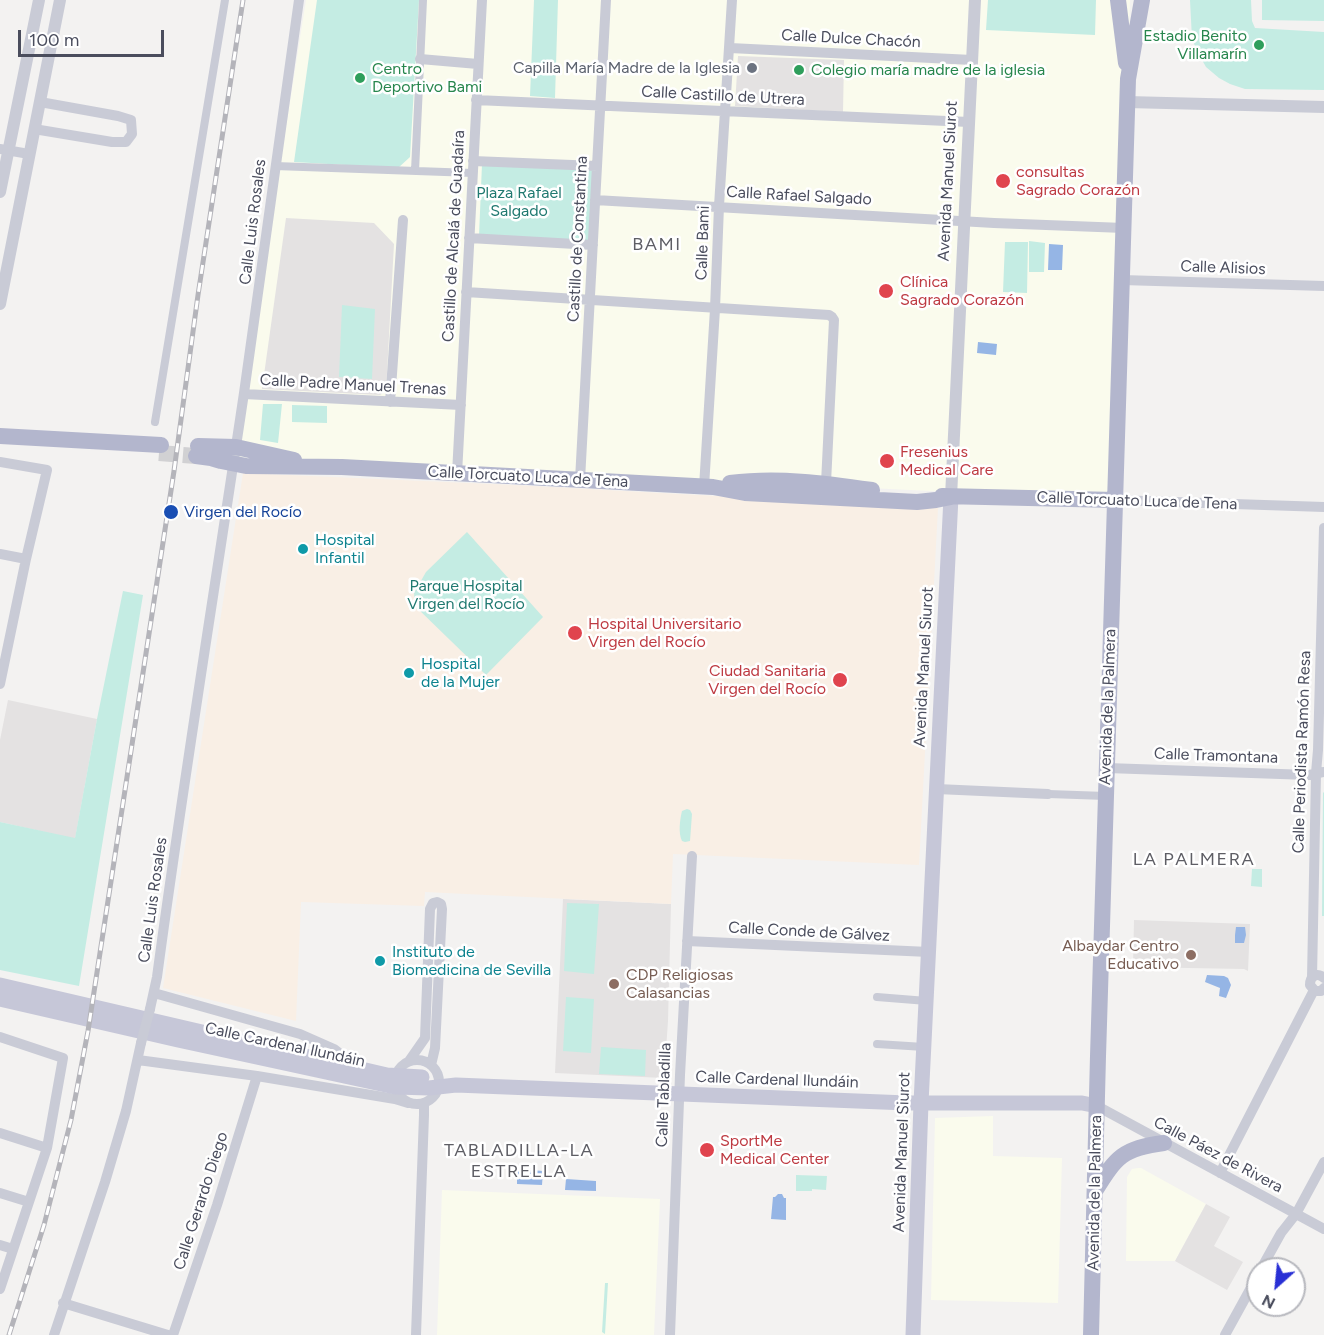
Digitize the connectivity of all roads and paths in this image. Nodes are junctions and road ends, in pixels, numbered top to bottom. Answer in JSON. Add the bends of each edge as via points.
{"nodes":[{"id":1,"x":39,"y":0,"type":"edge"},
{"id":2,"x":60,"y":0,"type":"edge"},
{"id":3,"x":225,"y":0,"type":"edge"},
{"id":4,"x":299,"y":0,"type":"edge"},
{"id":5,"x":423,"y":0,"type":"edge"},
{"id":6,"x":482,"y":0,"type":"edge"},
{"id":7,"x":606,"y":0,"type":"edge"},
{"id":8,"x":732,"y":0,"type":"edge"},
{"id":9,"x":975,"y":0,"type":"edge"},
{"id":10,"x":1118,"y":0,"type":"edge"},
{"id":11,"x":1142,"y":0,"type":"edge"},
{"id":12,"x":730,"y":48,"type":"junction"},
{"id":13,"x":420,"y":60,"type":"junction"},
{"id":14,"x":972,"y":60,"type":"junction"},
{"id":15,"x":478,"y":64,"type":"junction"},
{"id":16,"x":1128,"y":79,"type":"junction"},
{"id":17,"x":476,"y":100,"type":"junction"},
{"id":18,"x":40,"y":102,"type":"junction"},
{"id":19,"x":1127,"y":102,"type":"junction"},
{"id":20,"x":601,"y":105,"type":"junction"},
{"id":21,"x":1324,"y":107,"type":"edge"},
{"id":22,"x":724,"y":112,"type":"junction"},
{"id":23,"x":969,"y":122,"type":"junction"},
{"id":24,"x":34,"y":129,"type":"junction"},
{"id":25,"x":4,"y":149,"type":"edge"},
{"id":26,"x":29,"y":154,"type":"junction"},
{"id":27,"x":473,"y":161,"type":"junction"},
{"id":28,"x":275,"y":166,"type":"junction"},
{"id":29,"x":597,"y":166,"type":"junction"},
{"id":30,"x":415,"y":171,"type":"junction"},
{"id":31,"x":472,"y":173,"type":"junction"},
{"id":32,"x":0,"y":192,"type":"edge"},
{"id":33,"x":596,"y":200,"type":"junction"},
{"id":34,"x":718,"y":206,"type":"junction"},
{"id":35,"x":403,"y":220,"type":"dead end"},
{"id":36,"x":965,"y":221,"type":"junction"},
{"id":37,"x":1124,"y":228,"type":"junction"},
{"id":38,"x":469,"y":238,"type":"junction"},
{"id":39,"x":593,"y":245,"type":"junction"},
{"id":40,"x":1122,"y":280,"type":"junction"},
{"id":41,"x":1324,"y":286,"type":"edge"},
{"id":42,"x":466,"y":292,"type":"junction"},
{"id":43,"x":590,"y":300,"type":"junction"},
{"id":44,"x":0,"y":304,"type":"edge"},
{"id":45,"x":715,"y":309,"type":"junction"},
{"id":46,"x":244,"y":394,"type":"junction"},
{"id":47,"x":390,"y":402,"type":"junction"},
{"id":48,"x":461,"y":405,"type":"junction"},
{"id":49,"x":155,"y":422,"type":"dead end"},
{"id":50,"x":0,"y":436,"type":"edge"},
{"id":51,"x":0,"y":445,"type":"edge"},
{"id":52,"x":197,"y":451,"type":"tunnel mouth"},
{"id":53,"x":234,"y":456,"type":"junction"},
{"id":54,"x":0,"y":462,"type":"edge"},
{"id":55,"x":457,"y":474,"type":"junction"},
{"id":56,"x":580,"y":480,"type":"junction"},
{"id":57,"x":826,"y":483,"type":"junction"},
{"id":58,"x":708,"y":487,"type":"junction"},
{"id":59,"x":951,"y":497,"type":"junction"},
{"id":60,"x":1115,"y":500,"type":"junction"},
{"id":61,"x":1324,"y":507,"type":"edge"},
{"id":62,"x":1324,"y":528,"type":"edge"},
{"id":63,"x":0,"y":554,"type":"edge"},
{"id":64,"x":26,"y":559,"type":"junction"},
{"id":65,"x":1,"y":677,"type":"edge"},
{"id":66,"x":1321,"y":751,"type":"edge"},
{"id":67,"x":1107,"y":768,"type":"junction"},
{"id":68,"x":1320,"y":772,"type":"edge"},
{"id":69,"x":937,"y":789,"type":"junction"},
{"id":70,"x":1048,"y":794,"type":"joint"},
{"id":71,"x":1106,"y":796,"type":"junction"},
{"id":72,"x":692,"y":856,"type":"dead end"},
{"id":73,"x":429,"y":927,"type":"junction"},
{"id":74,"x":441,"y":927,"type":"junction"},
{"id":75,"x":687,"y":941,"type":"junction"},
{"id":76,"x":929,"y":952,"type":"junction"},
{"id":77,"x":1312,"y":978,"type":"junction"},
{"id":78,"x":1324,"y":978,"type":"edge"},
{"id":79,"x":0,"y":985,"type":"edge"},
{"id":80,"x":1319,"y":989,"type":"edge"},
{"id":81,"x":154,"y":993,"type":"junction"},
{"id":82,"x":877,"y":997,"type":"dead end"},
{"id":83,"x":0,"y":999,"type":"edge"},
{"id":84,"x":37,"y":1000,"type":"junction"},
{"id":85,"x":927,"y":1001,"type":"junction"},
{"id":86,"x":179,"y":1034,"type":"junction"},
{"id":87,"x":0,"y":1037,"type":"edge"},
{"id":88,"x":877,"y":1044,"type":"dead end"},
{"id":89,"x":924,"y":1047,"type":"junction"},
{"id":90,"x":138,"y":1060,"type":"junction"},
{"id":91,"x":409,"y":1061,"type":"junction"},
{"id":92,"x":431,"y":1065,"type":"junction"},
{"id":93,"x":359,"y":1068,"type":"junction"},
{"id":94,"x":257,"y":1076,"type":"junction"},
{"id":95,"x":395,"y":1082,"type":"junction"},
{"id":96,"x":439,"y":1084,"type":"junction"},
{"id":97,"x":679,"y":1094,"type":"junction"},
{"id":98,"x":408,"y":1103,"type":"junction"},
{"id":99,"x":424,"y":1103,"type":"junction"},
{"id":100,"x":921,"y":1103,"type":"junction"},
{"id":101,"x":1097,"y":1106,"type":"junction"},
{"id":102,"x":0,"y":1133,"type":"edge"},
{"id":103,"x":1164,"y":1143,"type":"junction"},
{"id":104,"x":46,"y":1148,"type":"junction"},
{"id":105,"x":1324,"y":1162,"type":"edge"},
{"id":106,"x":1220,"y":1173,"type":"junction"},
{"id":107,"x":1095,"y":1192,"type":"junction"},
{"id":108,"x":0,"y":1193,"type":"edge"},
{"id":109,"x":29,"y":1202,"type":"junction"},
{"id":110,"x":1296,"y":1214,"type":"junction"},
{"id":111,"x":1324,"y":1229,"type":"edge"},
{"id":112,"x":0,"y":1245,"type":"edge"},
{"id":113,"x":13,"y":1249,"type":"junction"},
{"id":114,"x":1268,"y":1257,"type":"edge"},
{"id":115,"x":0,"y":1289,"type":"edge"},
{"id":116,"x":1246,"y":1297,"type":"edge"},
{"id":117,"x":63,"y":1303,"type":"junction"},
{"id":118,"x":54,"y":1335,"type":"edge"},
{"id":119,"x":168,"y":1335,"type":"edge"},
{"id":120,"x":173,"y":1335,"type":"edge"},
{"id":121,"x":416,"y":1335,"type":"edge"},
{"id":122,"x":670,"y":1335,"type":"edge"},
{"id":123,"x":913,"y":1335,"type":"edge"},
{"id":124,"x":1091,"y":1335,"type":"edge"},
{"id":125,"x":1225,"y":1335,"type":"edge"}],
"edges":[{"from":1,"to":25,"type":"street"},
{"from":2,"to":18,"type":"street"},
{"from":3,"to":49,"type":"street"},
{"from":4,"to":28,"type":"street","name":"Calle Luis Rosales"},
{"from":5,"to":13,"type":"street"},
{"from":6,"to":15,"type":"street","name":"Castillo de Alcalá de Guadaíra"},
{"from":7,"to":20,"type":"street","name":"Castillo de Constantina"},
{"from":8,"to":12,"type":"street","name":"Calle Bami"},
{"from":9,"to":14,"type":"street","name":"Avenida Manuel Siurot"},
{"from":10,"to":16,"type":"main road"},
{"from":11,"to":16,"type":"main road"},
{"from":12,"to":14,"type":"street","name":"Calle Dulce Chacón"},
{"from":12,"to":22,"type":"street","name":"Calle Bami"},
{"from":13,"to":15,"type":"street"},
{"from":13,"to":30,"type":"street"},
{"from":14,"to":23,"type":"street","name":"Avenida Manuel Siurot"},
{"from":15,"to":17,"type":"street","name":"Castillo de Alcalá de Guadaíra"},
{"from":16,"to":19,"type":"main road","name":"Avenida de la Palmera"},
{"from":17,"to":20,"type":"street","name":"Calle Castillo de Utrera"},
{"from":17,"to":27,"type":"street","name":"Castillo de Alcalá de Guadaíra"},
{"from":18,"to":24,"type":"street"},
{"from":18,"to":24,"type":"street","via":[[131,120],[132,134],[126,142],[112,142]]},
{"from":19,"to":21,"type":"street"},
{"from":19,"to":37,"type":"main road","name":"Avenida de la Palmera"},
{"from":20,"to":22,"type":"street","name":"Calle Castillo de Utrera"},
{"from":20,"to":29,"type":"street","name":"Castillo de Constantina"},
{"from":22,"to":23,"type":"street","name":"Calle Castillo de Utrera"},
{"from":22,"to":34,"type":"street","name":"Calle Bami"},
{"from":23,"to":36,"type":"street","name":"Avenida Manuel Siurot"},
{"from":24,"to":26,"type":"street"},
{"from":25,"to":26,"type":"street"},
{"from":25,"to":32,"type":"street"},
{"from":26,"to":44,"type":"street"},
{"from":27,"to":29,"type":"street"},
{"from":27,"to":31,"type":"street","name":"Castillo de Alcalá de Guadaíra"},
{"from":28,"to":30,"type":"street"},
{"from":28,"to":46,"type":"street","name":"Calle Luis Rosales"},
{"from":29,"to":33,"type":"street","name":"Castillo de Constantina"},
{"from":30,"to":31,"type":"street"},
{"from":31,"to":38,"type":"street","name":"Castillo de Alcalá de Guadaíra"},
{"from":33,"to":34,"type":"street","name":"Calle Rafael Salgado"},
{"from":33,"to":39,"type":"street","name":"Castillo de Constantina"},
{"from":34,"to":36,"type":"street","name":"Calle Rafael Salgado"},
{"from":34,"to":45,"type":"street","name":"Calle Bami"},
{"from":35,"to":47,"type":"street","name":"Calle Padre Manuel Trenas"},
{"from":36,"to":37,"type":"street","name":"Calle Rafael Salgado"},
{"from":36,"to":59,"type":"street","name":"Avenida Manuel Siurot"},
{"from":37,"to":40,"type":"main road","name":"Avenida de la Palmera"},
{"from":38,"to":39,"type":"street"},
{"from":38,"to":42,"type":"street","name":"Castillo de Alcalá de Guadaíra"},
{"from":39,"to":43,"type":"street","name":"Castillo de Constantina"},
{"from":40,"to":41,"type":"street","name":"Calle Alisios"},
{"from":40,"to":60,"type":"main road","name":"Avenida de la Palmera"},
{"from":42,"to":43,"type":"street"},
{"from":42,"to":48,"type":"street","name":"Castillo de Alcalá de Guadaíra"},
{"from":43,"to":45,"type":"street"},
{"from":43,"to":56,"type":"street","name":"Castillo de Constantina"},
{"from":45,"to":57,"type":"street","via":[[818,315],[834,320]]},
{"from":45,"to":58,"type":"street","name":"Calle Bami"},
{"from":46,"to":47,"type":"street","name":"Calle Padre Manuel Trenas"},
{"from":46,"to":53,"type":"street","name":"Calle Luis Rosales"},
{"from":47,"to":48,"type":"street","name":"Calle Padre Manuel Trenas"},
{"from":48,"to":55,"type":"street","name":"Castillo de Alcalá de Guadaíra"},
{"from":50,"to":51,"type":"main road","via":[[160,449]]},
{"from":52,"to":53,"type":"main road","name":"Calle Torcuato Luca de Tena"},
{"from":53,"to":55,"type":"main road","name":"Calle Torcuato Luca de Tena"},
{"from":53,"to":81,"type":"street","name":"Calle Luis Rosales"},
{"from":54,"to":64,"type":"street","via":[[47,470]]},
{"from":55,"to":56,"type":"main road","name":"Calle Torcuato Luca de Tena"},
{"from":56,"to":58,"type":"main road","name":"Calle Torcuato Luca de Tena"},
{"from":57,"to":58,"type":"main road","name":"Calle Torcuato Luca de Tena","via":[[744,482]]},
{"from":57,"to":59,"type":"main road","name":"Calle Torcuato Luca de Tena"},
{"from":58,"to":59,"type":"main road","name":"Calle Torcuato Luca de Tena","via":[[745,493],[917,502]]},
{"from":59,"to":60,"type":"main road","name":"Calle Torcuato Luca de Tena"},
{"from":59,"to":69,"type":"main road","name":"Avenida Manuel Siurot"},
{"from":60,"to":61,"type":"street","name":"Calle Torcuato Luca de Tena"},
{"from":60,"to":67,"type":"main road","name":"Avenida de la Palmera"},
{"from":62,"to":66,"type":"street","name":"Calle Periodista Ramón Resa"},
{"from":63,"to":64,"type":"street"},
{"from":64,"to":65,"type":"street"},
{"from":66,"to":68,"type":"street","name":"Calle Periodista Ramón Resa"},
{"from":67,"to":68,"type":"street","name":"Calle Tramontana","via":[[1309,775]]},
{"from":67,"to":71,"type":"main road","name":"Avenida de la Palmera"},
{"from":68,"to":77,"type":"street","name":"Calle Periodista Ramón Resa"},
{"from":69,"to":70,"type":"street"},
{"from":69,"to":76,"type":"main road","name":"Avenida Manuel Siurot"},
{"from":70,"to":71,"type":"street"},
{"from":71,"to":101,"type":"main road","name":"Avenida de la Palmera"},
{"from":72,"to":75,"type":"street","name":"Calle Tabladilla"},
{"from":73,"to":74,"type":"street"},
{"from":73,"to":74,"type":"street","via":[[431,905],[437,902],[442,907]]},
{"from":73,"to":91,"type":"street","via":[[425,1038]]},
{"from":74,"to":92,"type":"street"},
{"from":75,"to":76,"type":"street","name":"Calle Conde de Gálvez"},
{"from":75,"to":97,"type":"street","name":"Calle Tabladilla"},
{"from":76,"to":85,"type":"main road","name":"Avenida Manuel Siurot"},
{"from":77,"to":78,"type":"street"},
{"from":77,"to":80,"type":"street","name":"Calle Periodista Ramón Resa","via":[[1310,985]]},
{"from":79,"to":84,"type":"main road"},
{"from":80,"to":106,"type":"street"},
{"from":81,"to":90,"type":"street","name":"Calle Luis Rosales","bridge":true},
{"from":81,"to":93,"type":"street","name":"Calle Cardenal Ilundáin","via":[[300,1034],[334,1049]]},
{"from":82,"to":85,"type":"street"},
{"from":83,"to":84,"type":"main road"},
{"from":84,"to":86,"type":"main road"},
{"from":85,"to":89,"type":"main road","name":"Avenida Manuel Siurot"},
{"from":86,"to":93,"type":"main road","name":"Calle Cardenal Ilundáin"},
{"from":86,"to":95,"type":"main road","name":"Calle Cardenal Ilundáin"},
{"from":87,"to":104,"type":"street","via":[[63,1058]]},
{"from":88,"to":89,"type":"street"},
{"from":89,"to":100,"type":"main road","name":"Avenida Manuel Siurot"},
{"from":90,"to":94,"type":"street","name":"Calle Cardenal Ilundáin"},
{"from":90,"to":117,"type":"street","name":"Calle Luis Rosales","via":[[108,1172]]},
{"from":91,"to":92,"type":"street"},
{"from":91,"to":95,"type":"street","via":[[400,1067]]},
{"from":92,"to":96,"type":"street"},
{"from":93,"to":95,"type":"main road","name":"Calle Cardenal Ilundáin"},
{"from":94,"to":98,"type":"street","name":"Calle Cardenal Ilundáin"},
{"from":94,"to":120,"type":"street","name":"Calle Gerardo Diego"},
{"from":95,"to":96,"type":"main road","name":"Calle Cardenal Ilundáin","via":[[427,1078]]},
{"from":95,"to":98,"type":"street","via":[[400,1097]]},
{"from":96,"to":97,"type":"main road","name":"Calle Cardenal Ilundáin"},
{"from":96,"to":99,"type":"street","via":[[435,1096]]},
{"from":97,"to":100,"type":"main road","name":"Calle Cardenal Ilundáin"},
{"from":97,"to":122,"type":"street","name":"Calle Tabladilla"},
{"from":98,"to":99,"type":"street","name":"Calle Cardenal Ilundáin"},
{"from":99,"to":121,"type":"street"},
{"from":100,"to":101,"type":"main road","name":"Calle Cardenal Ilundáin"},
{"from":100,"to":123,"type":"main road","name":"Avenida Manuel Siurot"},
{"from":101,"to":103,"type":"street","name":"Calle Páez de Rivera"},
{"from":101,"to":107,"type":"main road","name":"Avenida de la Palmera"},
{"from":102,"to":104,"type":"street"},
{"from":103,"to":106,"type":"street","name":"Calle Páez de Rivera"},
{"from":103,"to":107,"type":"main road","via":[[1142,1145],[1122,1155]]},
{"from":104,"to":109,"type":"street"},
{"from":105,"to":110,"type":"street"},
{"from":106,"to":110,"type":"street","name":"Calle Páez de Rivera"},
{"from":107,"to":124,"type":"main road","name":"Avenida de la Palmera"},
{"from":108,"to":109,"type":"street"},
{"from":109,"to":113,"type":"street"},
{"from":110,"to":111,"type":"street","name":"Calle Páez de Rivera"},
{"from":110,"to":114,"type":"street"},
{"from":112,"to":113,"type":"street"},
{"from":113,"to":115,"type":"street"},
{"from":116,"to":125,"type":"street"},
{"from":117,"to":118,"type":"street","name":"Calle Luis Rosales"},
{"from":117,"to":119,"type":"street"}]}
